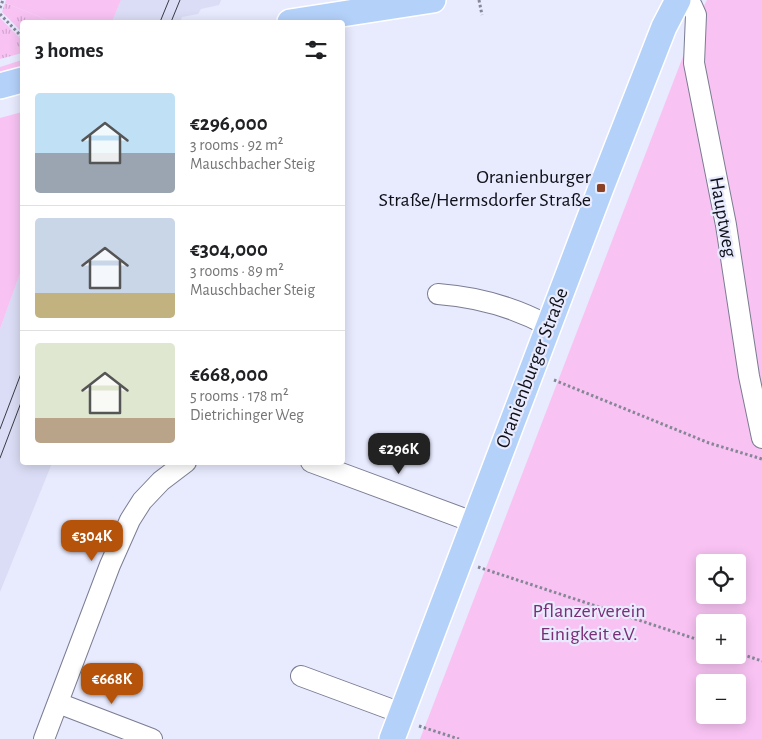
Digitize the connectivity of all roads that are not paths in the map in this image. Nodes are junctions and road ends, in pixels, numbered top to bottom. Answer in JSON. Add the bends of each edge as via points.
{"nodes":[{"id":1,"x":433,"y":0,"type":"edge"},
{"id":2,"x":678,"y":0,"type":"edge"},
{"id":3,"x":684,"y":0,"type":"edge"},
{"id":4,"x":303,"y":20,"type":"edge"},
{"id":5,"x":20,"y":81,"type":"edge"},
{"id":6,"x":0,"y":86,"type":"edge"},
{"id":7,"x":438,"y":294,"type":"dead end"},
{"id":8,"x":549,"y":326,"type":"junction"},
{"id":9,"x":762,"y":438,"type":"edge"},
{"id":10,"x":182,"y":465,"type":"edge"},
{"id":11,"x":319,"y":465,"type":"edge"},
{"id":12,"x":473,"y":522,"type":"junction"},
{"id":13,"x":301,"y":676,"type":"dead end"},
{"id":14,"x":58,"y":703,"type":"junction"},
{"id":15,"x":397,"y":724,"type":"edge"},
{"id":16,"x":44,"y":739,"type":"edge"},
{"id":17,"x":152,"y":739,"type":"edge"}],
"edges":[{"from":1,"to":4,"type":"main road"},
{"from":2,"to":8,"type":"main road","name":"Oranienburger Straße","via":[[664,27]]},
{"from":3,"to":9,"type":"street","name":"Hauptweg","via":[[692,6],[696,16],[694,63],[726,225]]},
{"from":5,"to":6,"type":"main road"},
{"from":7,"to":8,"type":"street","via":[[478,299],[523,312]]},
{"from":8,"to":12,"type":"main road","name":"Oranienburger Straße"},
{"from":10,"to":14,"type":"street","via":[[142,501],[130,520],[106,574]]},
{"from":11,"to":12,"type":"street"},
{"from":12,"to":15,"type":"main road","name":"Oranienburger Straße"},
{"from":13,"to":15,"type":"street"},
{"from":14,"to":16,"type":"street"},
{"from":14,"to":17,"type":"street"}]}
